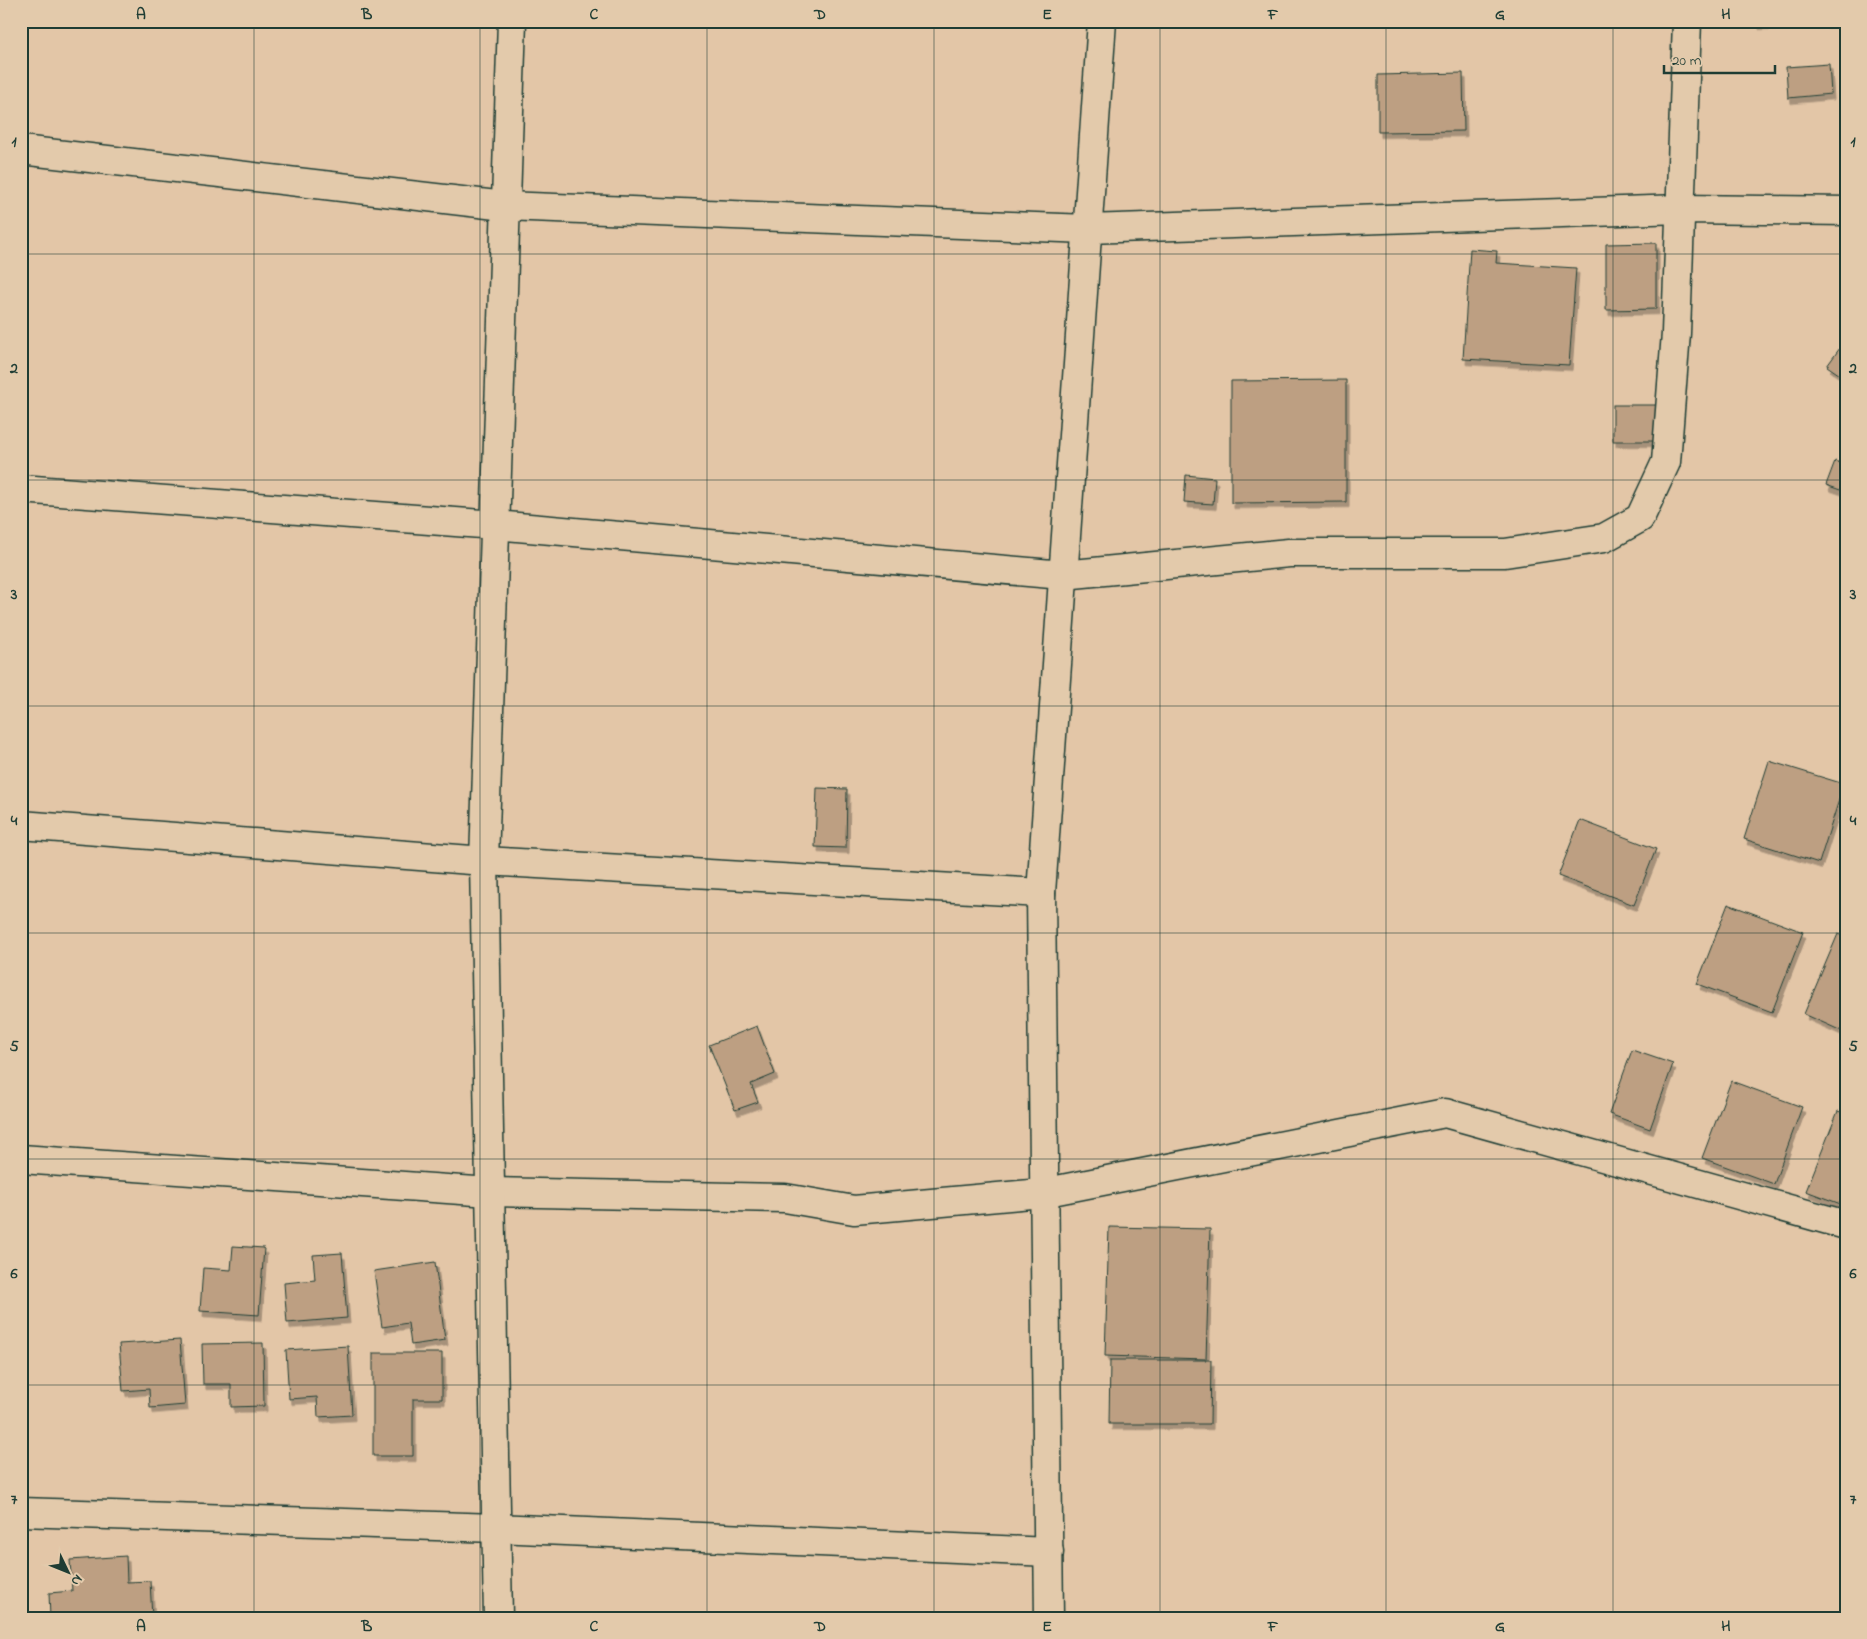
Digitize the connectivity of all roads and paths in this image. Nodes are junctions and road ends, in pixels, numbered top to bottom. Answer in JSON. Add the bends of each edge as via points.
{"nodes":[{"id":1,"x":512,"y":21,"type":"edge"},
{"id":2,"x":1102,"y":21,"type":"edge"},
{"id":3,"x":1687,"y":21,"type":"edge"},
{"id":4,"x":21,"y":150,"type":"edge"},
{"id":5,"x":505,"y":206,"type":"junction"},
{"id":6,"x":1681,"y":208,"type":"junction"},
{"id":7,"x":1846,"y":211,"type":"edge"},
{"id":8,"x":1088,"y":229,"type":"junction"},
{"id":9,"x":21,"y":490,"type":"edge"},
{"id":10,"x":495,"y":525,"type":"junction"},
{"id":11,"x":1064,"y":575,"type":"junction"},
{"id":12,"x":21,"y":825,"type":"edge"},
{"id":13,"x":484,"y":861,"type":"junction"},
{"id":14,"x":1041,"y":894,"type":"junction"},
{"id":15,"x":21,"y":1159,"type":"edge"},
{"id":16,"x":1044,"y":1191,"type":"junction"},
{"id":17,"x":490,"y":1192,"type":"junction"},
{"id":18,"x":1846,"y":1226,"type":"edge"},
{"id":19,"x":21,"y":1512,"type":"edge"},
{"id":20,"x":496,"y":1528,"type":"junction"},
{"id":21,"x":1048,"y":1552,"type":"junction"},
{"id":22,"x":498,"y":1618,"type":"edge"},
{"id":23,"x":1049,"y":1618,"type":"edge"}],
"edges":[{"from":1,"to":5,"type":"street"},
{"from":2,"to":8,"type":"street"},
{"from":3,"to":6,"type":"street"},
{"from":4,"to":5,"type":"street"},
{"from":5,"to":8,"type":"street"},
{"from":5,"to":10,"type":"street"},
{"from":6,"to":7,"type":"street"},
{"from":6,"to":8,"type":"street"},
{"from":6,"to":11,"type":"street","via":[[1666,462],[1640,518],[1604,538],[1505,553],[1289,553]]},
{"from":8,"to":11,"type":"street"},
{"from":9,"to":10,"type":"street"},
{"from":10,"to":11,"type":"street"},
{"from":10,"to":13,"type":"street"},
{"from":11,"to":14,"type":"street"},
{"from":12,"to":13,"type":"street"},
{"from":13,"to":14,"type":"street"},
{"from":13,"to":17,"type":"street"},
{"from":14,"to":16,"type":"street"},
{"from":15,"to":17,"type":"street"},
{"from":16,"to":17,"type":"street","via":[[854,1210],[785,1198]]},
{"from":16,"to":18,"type":"street","via":[[1445,1113]]},
{"from":16,"to":21,"type":"street"},
{"from":17,"to":20,"type":"street"},
{"from":19,"to":20,"type":"street"},
{"from":20,"to":21,"type":"street"},
{"from":20,"to":22,"type":"street"},
{"from":21,"to":23,"type":"street"}]}
